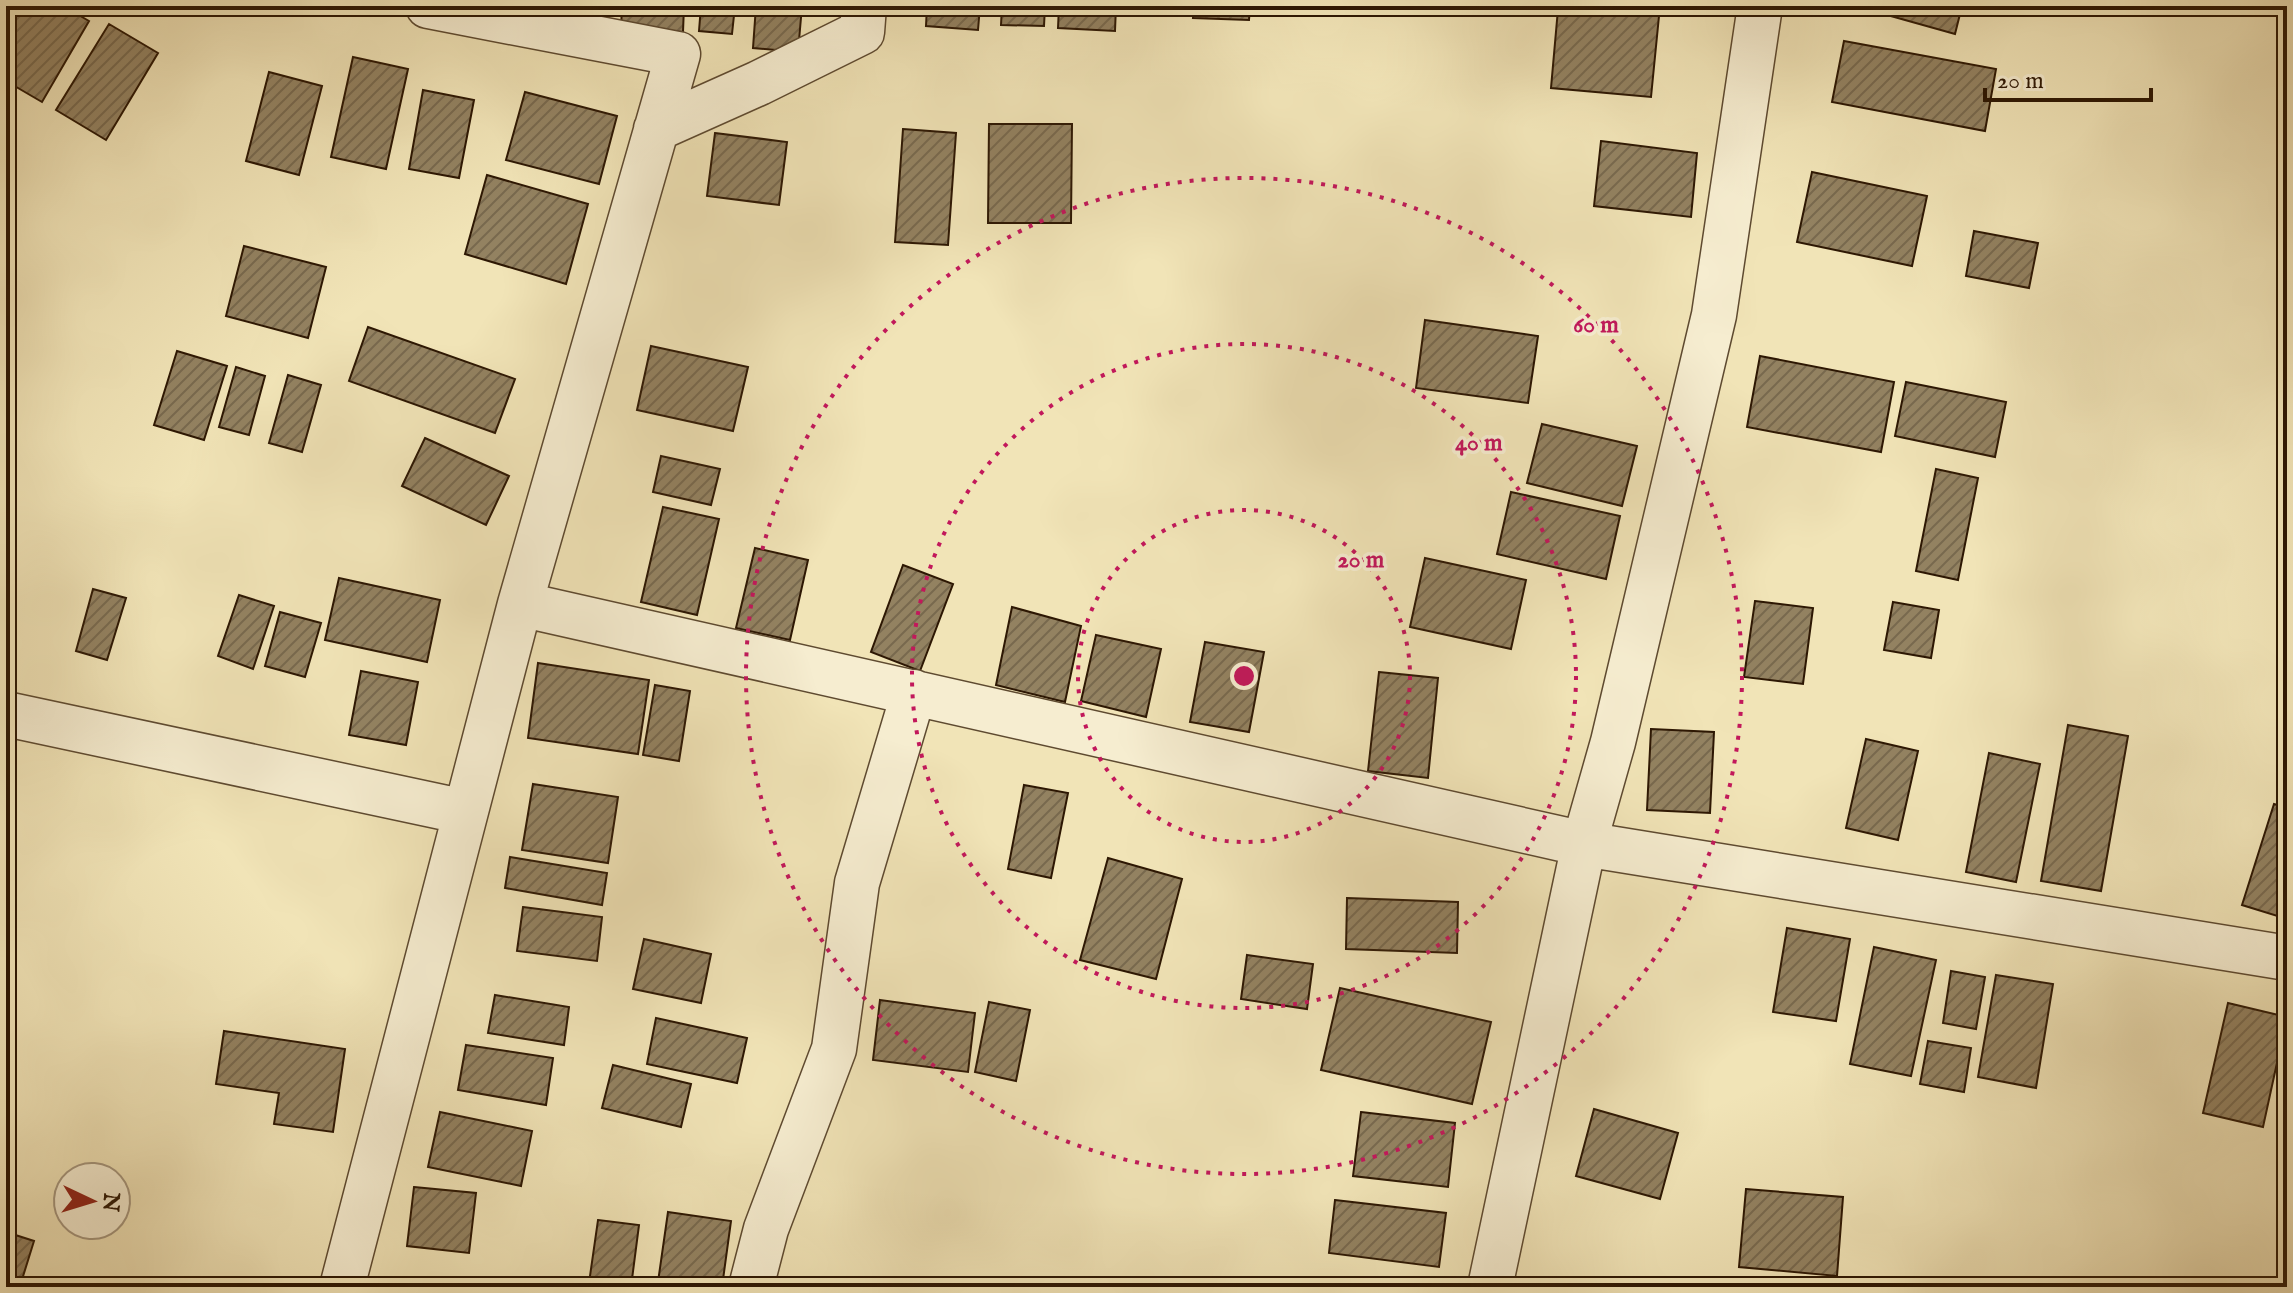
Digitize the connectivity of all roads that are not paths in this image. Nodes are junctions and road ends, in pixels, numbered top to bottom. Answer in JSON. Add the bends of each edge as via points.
{"nodes":[{"id":1,"x":428,"y":6,"type":"edge"},
{"id":2,"x":864,"y":6,"type":"edge"},
{"id":3,"x":1760,"y":6,"type":"edge"},
{"id":4,"x":656,"y":129,"type":"junction"},
{"id":5,"x":520,"y":604,"type":"junction"},
{"id":6,"x":914,"y":692,"type":"junction"},
{"id":7,"x":6,"y":714,"type":"edge"},
{"id":8,"x":465,"y":812,"type":"junction"},
{"id":9,"x":1584,"y":844,"type":"junction"},
{"id":10,"x":2287,"y":958,"type":"edge"},
{"id":11,"x":342,"y":1287,"type":"edge"},
{"id":12,"x":751,"y":1287,"type":"edge"},
{"id":13,"x":1490,"y":1287,"type":"edge"}],
"edges":[{"from":1,"to":4,"type":"street","via":[[678,54]]},
{"from":2,"to":4,"type":"street","via":[[862,32]]},
{"from":3,"to":9,"type":"street","via":[[1714,315]]},
{"from":4,"to":5,"type":"street"},
{"from":5,"to":6,"type":"street"},
{"from":5,"to":8,"type":"street"},
{"from":6,"to":9,"type":"street"},
{"from":6,"to":12,"type":"street","via":[[857,883],[834,1049],[766,1229]]},
{"from":7,"to":8,"type":"street"},
{"from":8,"to":11,"type":"street"},
{"from":9,"to":10,"type":"street"},
{"from":9,"to":13,"type":"street"}]}
